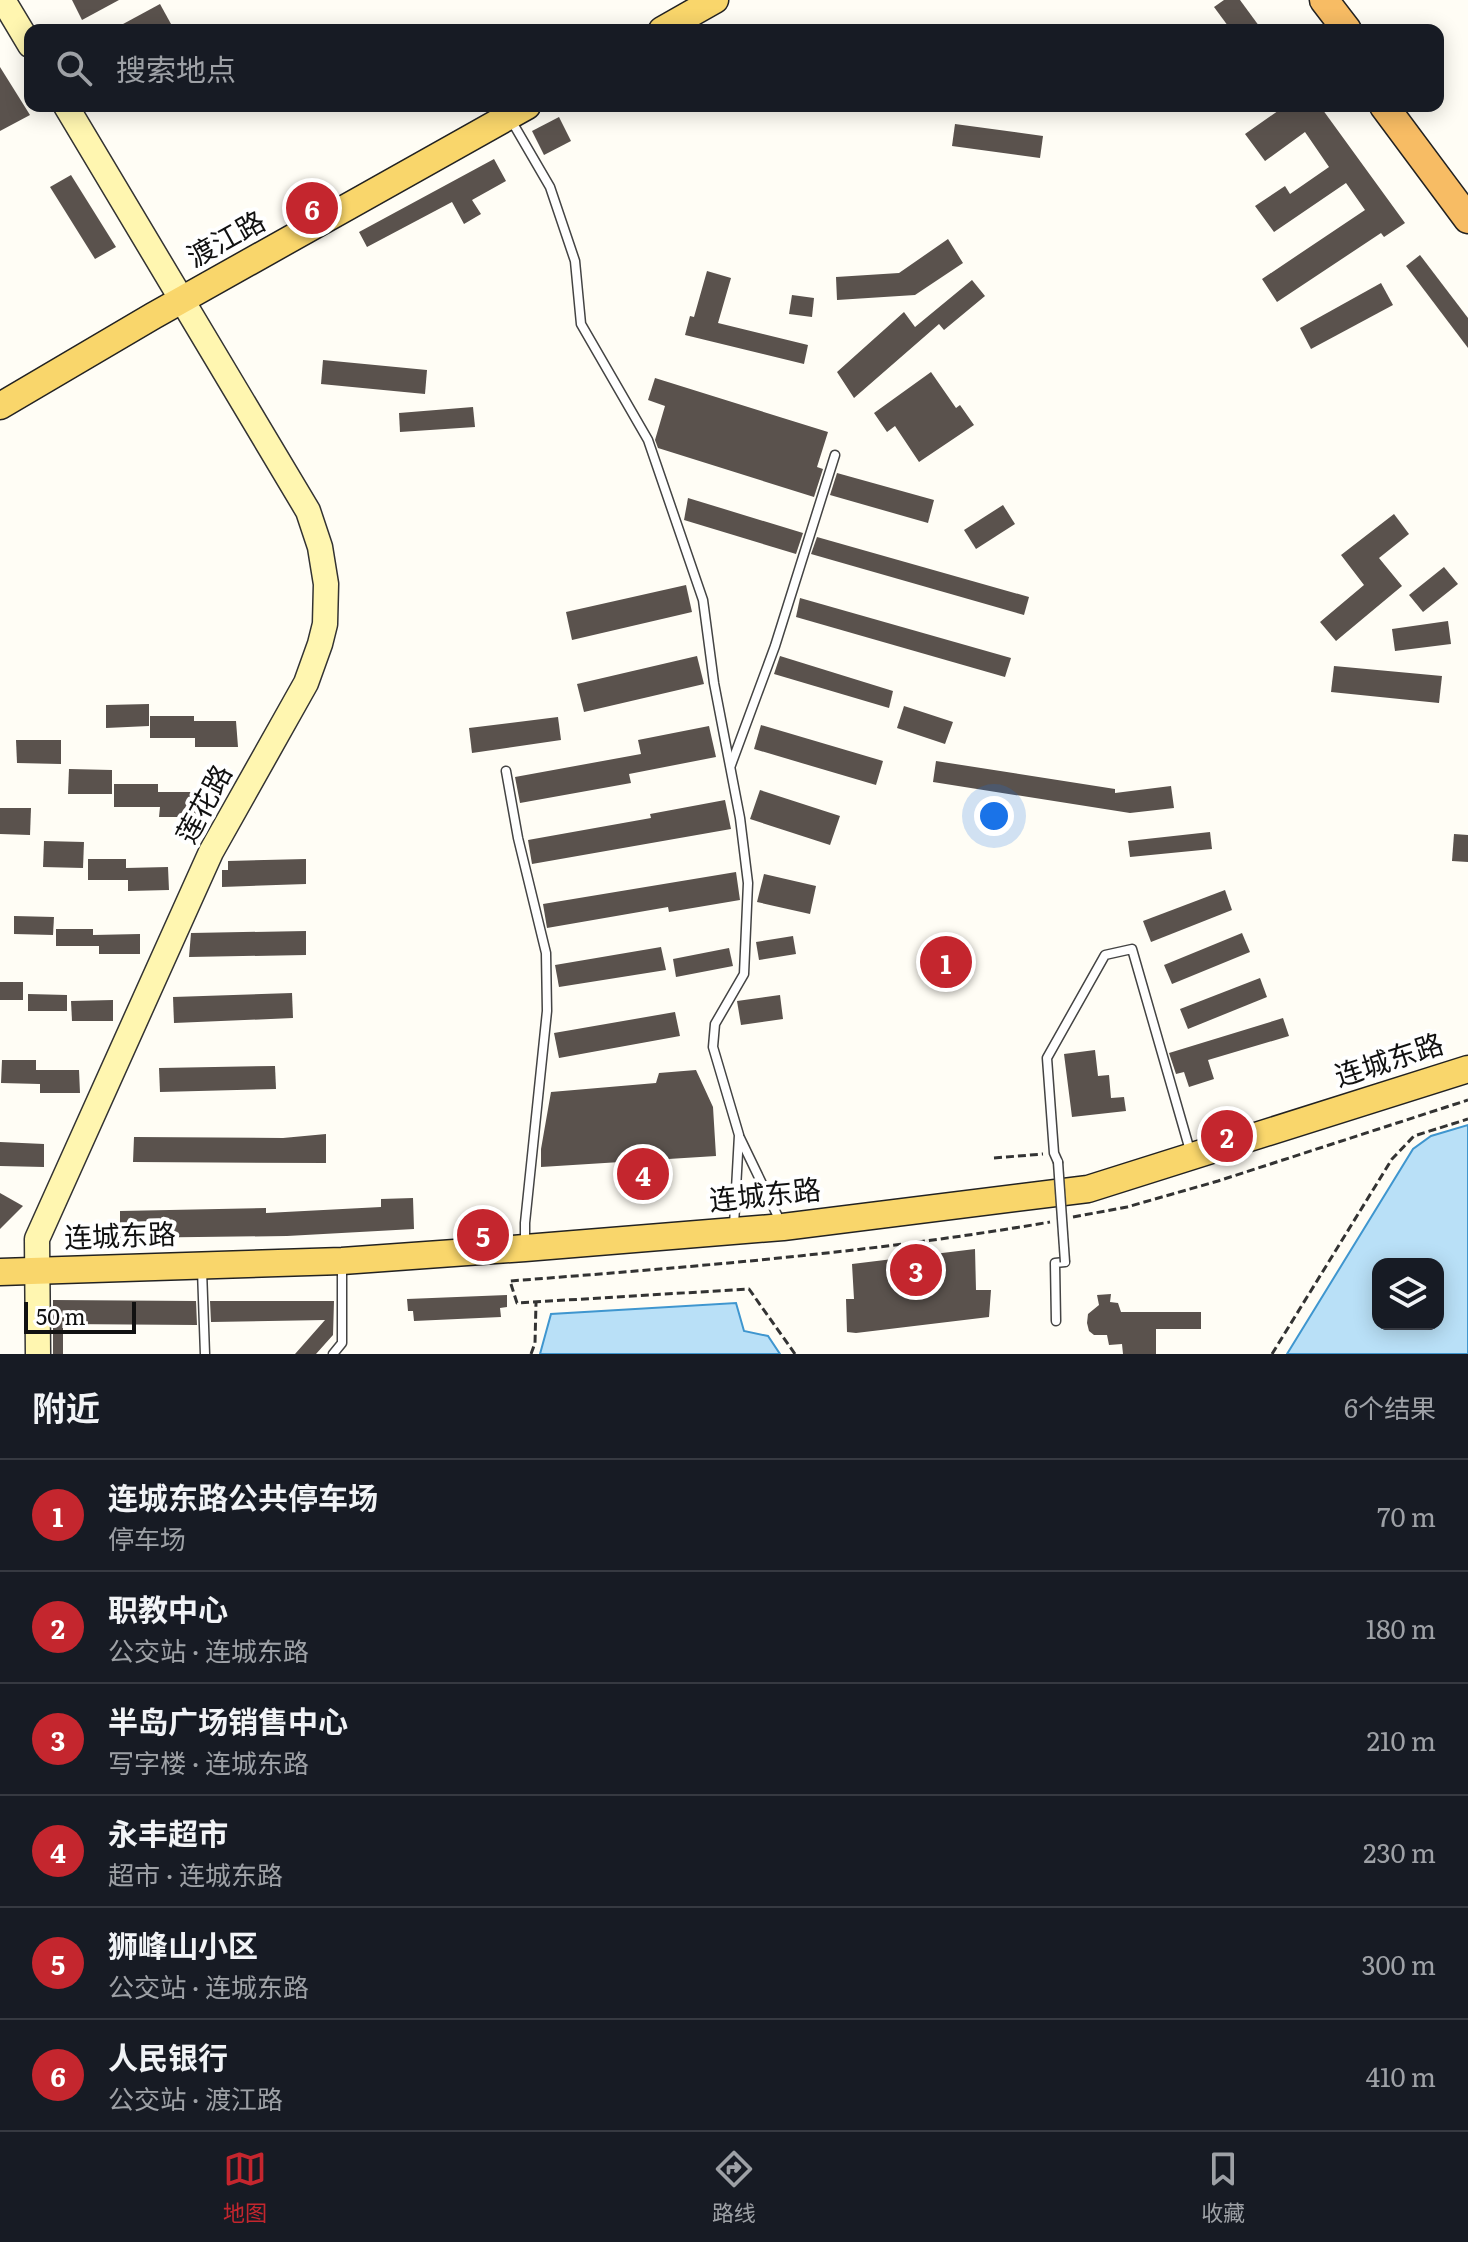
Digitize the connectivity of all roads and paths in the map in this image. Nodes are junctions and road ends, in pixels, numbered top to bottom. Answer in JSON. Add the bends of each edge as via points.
{"nodes":[{"id":1,"x":3,"y":0,"type":"edge"},
{"id":2,"x":715,"y":0,"type":"edge"},
{"id":3,"x":1306,"y":0,"type":"edge"},
{"id":4,"x":1324,"y":0,"type":"edge"},
{"id":5,"x":673,"y":24,"type":"edge"},
{"id":6,"x":1324,"y":24,"type":"edge"},
{"id":7,"x":1342,"y":24,"type":"edge"},
{"id":8,"x":24,"y":35,"type":"edge"},
{"id":9,"x":70,"y":112,"type":"edge"},
{"id":10,"x":516,"y":112,"type":"edge"},
{"id":11,"x":518,"y":112,"type":"edge"},
{"id":12,"x":1388,"y":112,"type":"edge"},
{"id":13,"x":1407,"y":112,"type":"edge"},
{"id":14,"x":1468,"y":193,"type":"edge"},
{"id":15,"x":1468,"y":219,"type":"edge"},
{"id":16,"x":183,"y":300,"type":"junction"},
{"id":17,"x":0,"y":406,"type":"edge"},
{"id":18,"x":835,"y":455,"type":"dead end"},
{"id":19,"x":730,"y":767,"type":"junction"},
{"id":20,"x":506,"y":771,"type":"dead end"},
{"id":21,"x":1468,"y":1069,"type":"edge"},
{"id":22,"x":1468,"y":1119,"type":"edge"},
{"id":23,"x":739,"y":1135,"type":"junction"},
{"id":24,"x":1192,"y":1156,"type":"junction"},
{"id":25,"x":1056,"y":1157,"type":"junction"},
{"id":26,"x":994,"y":1158,"type":"dead end"},
{"id":27,"x":783,"y":1227,"type":"junction"},
{"id":28,"x":734,"y":1231,"type":"junction"},
{"id":29,"x":525,"y":1248,"type":"junction"},
{"id":30,"x":342,"y":1261,"type":"junction"},
{"id":31,"x":202,"y":1266,"type":"junction"},
{"id":32,"x":37,"y":1270,"type":"junction"},
{"id":33,"x":0,"y":1272,"type":"edge"},
{"id":34,"x":510,"y":1281,"type":"dead end"},
{"id":35,"x":536,"y":1303,"type":"junction"},
{"id":36,"x":1056,"y":1321,"type":"dead end"},
{"id":37,"x":38,"y":1354,"type":"edge"},
{"id":38,"x":205,"y":1354,"type":"edge"},
{"id":39,"x":333,"y":1354,"type":"edge"},
{"id":40,"x":531,"y":1354,"type":"edge"},
{"id":41,"x":795,"y":1354,"type":"edge"},
{"id":42,"x":1272,"y":1354,"type":"edge"}],
"edges":[{"from":1,"to":8,"type":"main road"},
{"from":2,"to":5,"type":"main road"},
{"from":3,"to":6,"type":"highway"},
{"from":4,"to":7,"type":"highway"},
{"from":9,"to":16,"type":"main road","name":"莲花路"},
{"from":10,"to":16,"type":"main road","name":"渡江路"},
{"from":11,"to":19,"type":"lane","via":[[575,261],[581,324],[648,440],[697,578]]},
{"from":12,"to":15,"type":"highway"},
{"from":13,"to":14,"type":"highway"},
{"from":16,"to":17,"type":"main road","name":"渡江路"},
{"from":16,"to":32,"type":"main road","name":"莲花路","via":[[308,511],[324,565],[325,624],[306,683],[211,852],[37,1239]]},
{"from":18,"to":19,"type":"lane","via":[[775,646]]},
{"from":19,"to":23,"type":"lane","via":[[748,883],[745,962],[744,974],[715,1024],[713,1047]]},
{"from":20,"to":29,"type":"lane","via":[[546,953],[547,1011]]},
{"from":21,"to":24,"type":"main road","name":"连城东路"},
{"from":22,"to":42,"type":"path","via":[[1414,1136],[1392,1159]]},
{"from":23,"to":27,"type":"lane"},
{"from":23,"to":28,"type":"lane"},
{"from":24,"to":25,"type":"lane","via":[[1132,949],[1105,955],[1047,1058]]},
{"from":24,"to":27,"type":"main road","name":"连城东路","via":[[1088,1189]]},
{"from":25,"to":26,"type":"path"},
{"from":25,"to":36,"type":"lane","bridge":true,"via":[[1065,1262],[1055,1263]]},
{"from":27,"to":28,"type":"main road","name":"连城东路"},
{"from":28,"to":29,"type":"main road","name":"连城东路"},
{"from":29,"to":30,"type":"main road","name":"连城东路"},
{"from":30,"to":31,"type":"main road","name":"连城东路"},
{"from":30,"to":39,"type":"lane","via":[[342,1343]]},
{"from":31,"to":32,"type":"main road","name":"连城东路"},
{"from":31,"to":38,"type":"lane"},
{"from":32,"to":33,"type":"main road","name":"连城东路"},
{"from":32,"to":37,"type":"main road","name":"莲花路"},
{"from":34,"to":35,"type":"path","via":[[517,1303]]},
{"from":35,"to":40,"type":"path"},
{"from":35,"to":41,"type":"path","via":[[749,1289]]}]}
